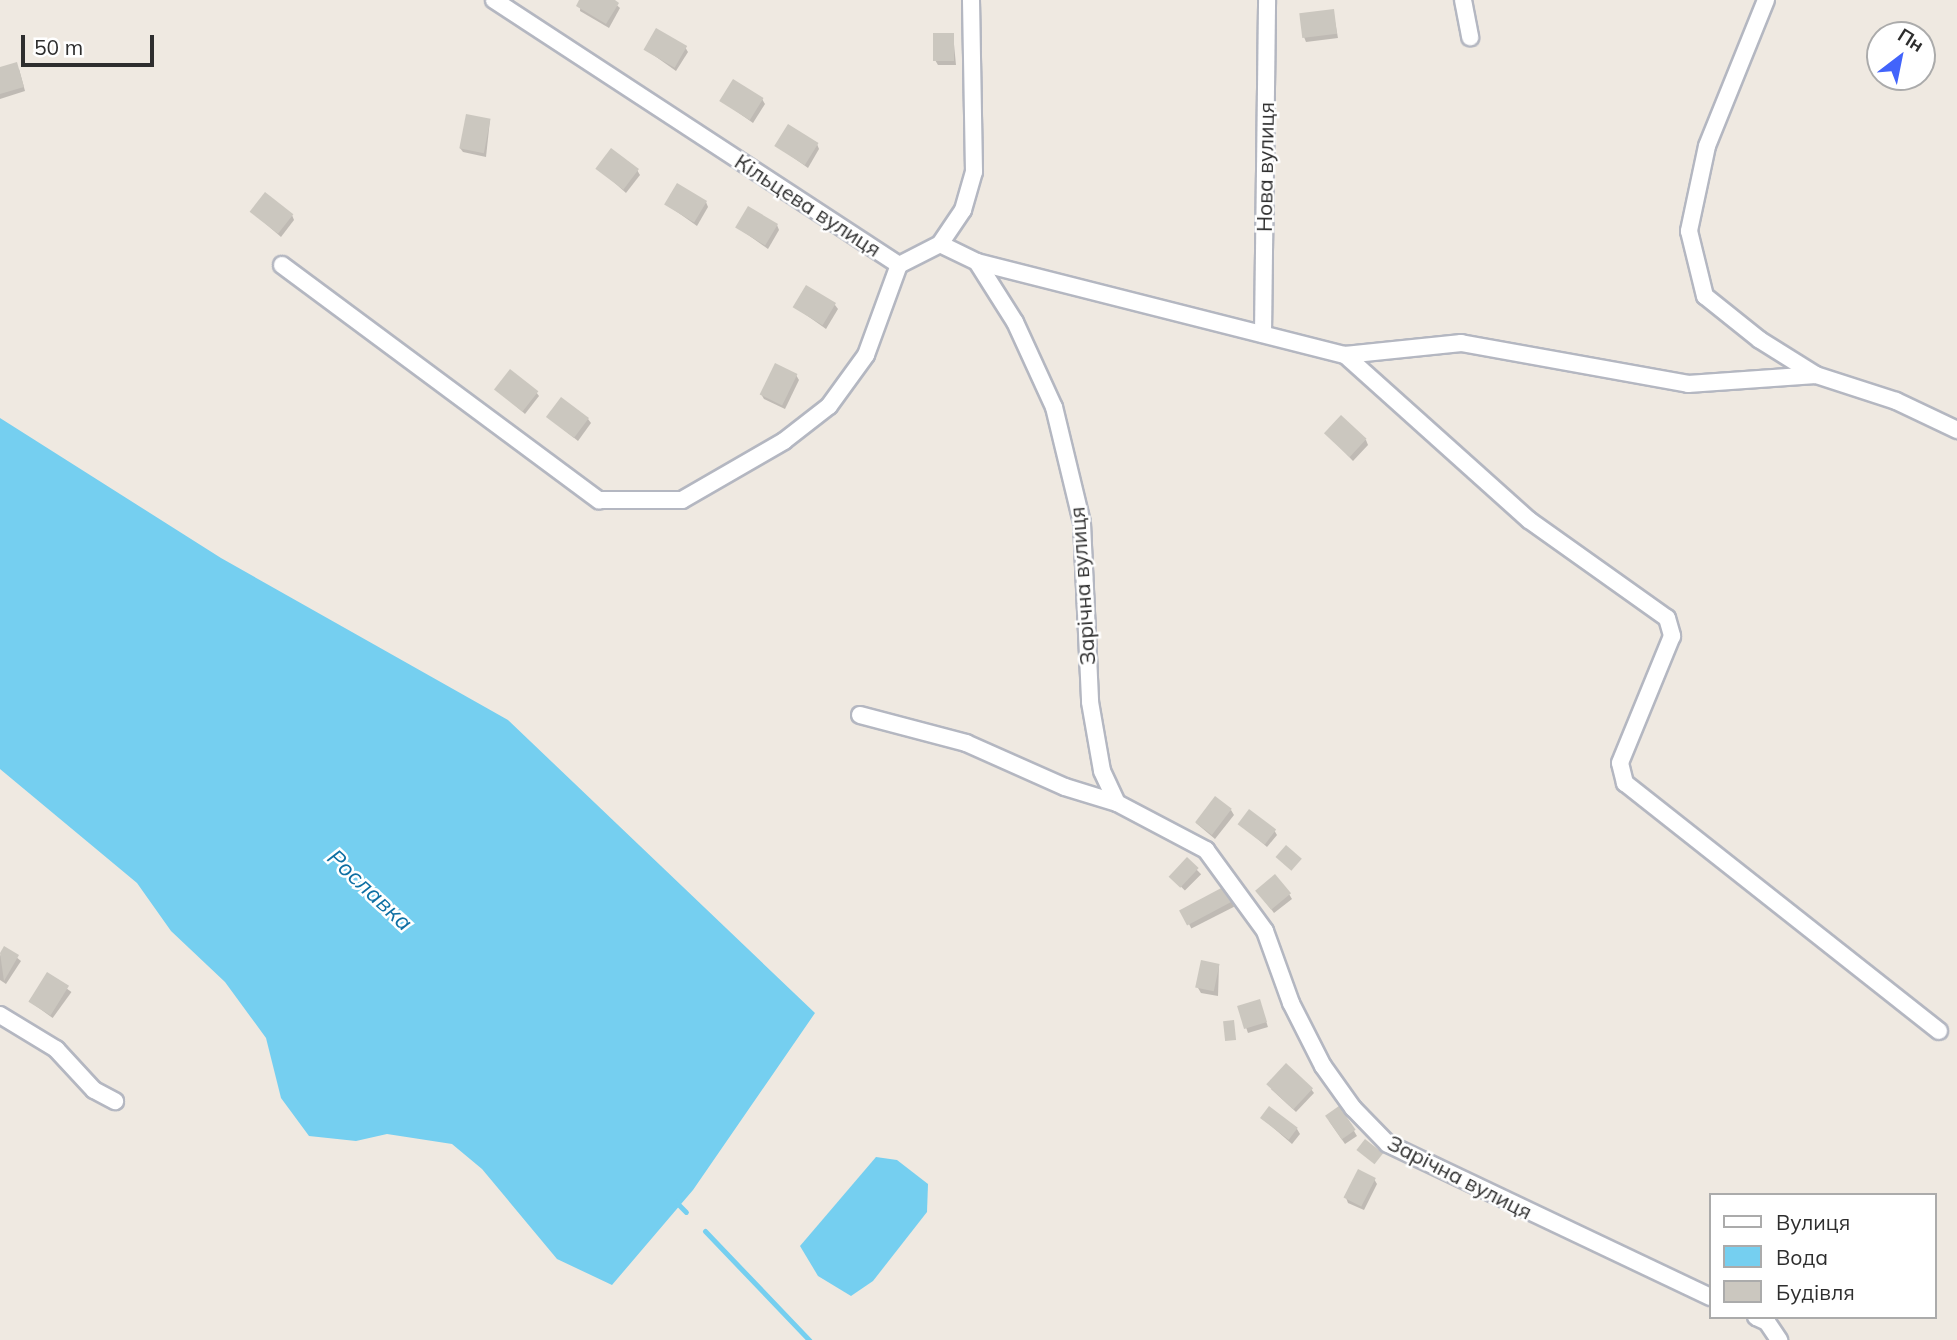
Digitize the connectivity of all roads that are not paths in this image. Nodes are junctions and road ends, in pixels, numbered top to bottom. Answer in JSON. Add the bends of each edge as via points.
{"nodes":[{"id":1,"x":494,"y":0,"type":"edge"},
{"id":2,"x":971,"y":0,"type":"edge"},
{"id":3,"x":1268,"y":0,"type":"edge"},
{"id":4,"x":1463,"y":0,"type":"edge"},
{"id":5,"x":1766,"y":0,"type":"edge"},
{"id":6,"x":1470,"y":37,"type":"dead end"},
{"id":7,"x":940,"y":244,"type":"junction"},
{"id":8,"x":977,"y":262,"type":"junction"},
{"id":9,"x":282,"y":265,"type":"dead end"},
{"id":10,"x":899,"y":265,"type":"junction"},
{"id":11,"x":1263,"y":334,"type":"junction"},
{"id":12,"x":1345,"y":355,"type":"junction"},
{"id":13,"x":1816,"y":375,"type":"junction"},
{"id":14,"x":1957,"y":430,"type":"edge"},
{"id":15,"x":860,"y":715,"type":"dead end"},
{"id":16,"x":1117,"y":803,"type":"junction"},
{"id":17,"x":0,"y":1015,"type":"edge"},
{"id":18,"x":1939,"y":1031,"type":"dead end"},
{"id":19,"x":115,"y":1101,"type":"dead end"},
{"id":20,"x":1708,"y":1296,"type":"edge"},
{"id":21,"x":1760,"y":1319,"type":"edge"},
{"id":22,"x":1779,"y":1340,"type":"edge"}],
"edges":[{"from":1,"to":10,"type":"street","name":"Кільцева вулиця"},
{"from":2,"to":7,"type":"street","via":[[974,172],[963,210]]},
{"from":3,"to":11,"type":"street","name":"Нова вулиця"},
{"from":4,"to":6,"type":"street"},
{"from":5,"to":13,"type":"street","via":[[1707,146],[1689,231],[1705,296],[1760,340]]},
{"from":7,"to":8,"type":"street"},
{"from":7,"to":10,"type":"street"},
{"from":8,"to":11,"type":"street"},
{"from":8,"to":16,"type":"street","name":"Зарічна вулиця","via":[[1015,322],[1054,407],[1082,523],[1090,702],[1102,771]]},
{"from":9,"to":10,"type":"street","name":"Кільцева вулиця","via":[[599,500],[682,500],[784,441],[829,406],[866,355]]},
{"from":11,"to":12,"type":"street"},
{"from":12,"to":13,"type":"street","via":[[1461,343],[1688,384]]},
{"from":12,"to":18,"type":"street","via":[[1530,520],[1667,618],[1672,636],[1620,764],[1625,783]]},
{"from":13,"to":14,"type":"street","via":[[1896,401]]},
{"from":15,"to":16,"type":"street","name":"Зарічна вулиця","via":[[966,743],[1065,787]]},
{"from":16,"to":20,"type":"street","name":"Зарічна вулиця","via":[[1206,850],[1265,931],[1291,1003],[1323,1066],[1353,1108],[1388,1144]]},
{"from":17,"to":19,"type":"street","via":[[56,1049],[94,1090]]},
{"from":21,"to":22,"type":"street"}]}
